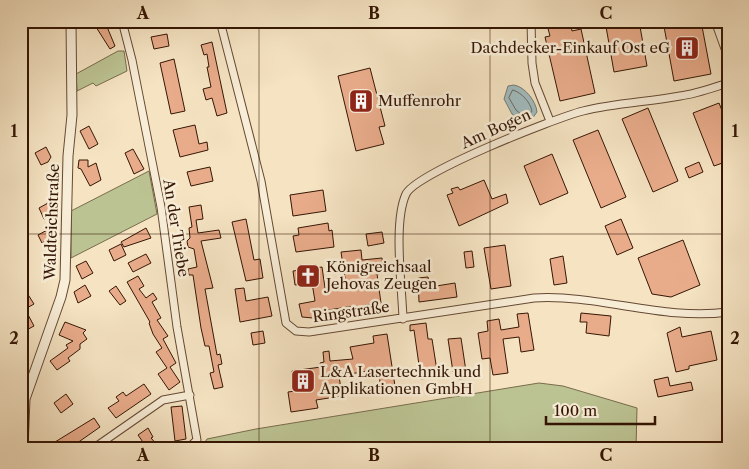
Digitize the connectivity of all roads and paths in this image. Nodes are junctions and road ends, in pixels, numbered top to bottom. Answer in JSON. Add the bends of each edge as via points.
{"nodes":[{"id":1,"x":71,"y":21,"type":"edge"},
{"id":2,"x":122,"y":21,"type":"edge"},
{"id":3,"x":220,"y":21,"type":"edge"},
{"id":4,"x":531,"y":21,"type":"edge"},
{"id":5,"x":715,"y":21,"type":"edge"},
{"id":6,"x":728,"y":57,"type":"edge"},
{"id":7,"x":728,"y":84,"type":"edge"},
{"id":8,"x":550,"y":121,"type":"junction"},
{"id":9,"x":728,"y":312,"type":"edge"},
{"id":10,"x":403,"y":318,"type":"junction"},
{"id":11,"x":190,"y":396,"type":"junction"},
{"id":12,"x":23,"y":398,"type":"edge"},
{"id":13,"x":23,"y":448,"type":"edge"},
{"id":14,"x":94,"y":448,"type":"edge"},
{"id":15,"x":188,"y":448,"type":"edge"}],
"edges":[{"from":1,"to":12,"type":"street","name":"Waldteichstraße","via":[[72,115],[65,280]]},
{"from":2,"to":11,"type":"street","name":"An der Triebe","via":[[160,207]]},
{"from":3,"to":10,"type":"street","name":"Ringstraße","via":[[261,181],[286,323],[296,331],[309,332]]},
{"from":4,"to":8,"type":"street","via":[[535,83]]},
{"from":5,"to":6,"type":"street"},
{"from":7,"to":8,"type":"street","name":"Am Bogen","via":[[682,96],[585,110]]},
{"from":8,"to":10,"type":"street","name":"Am Bogen","via":[[454,163],[406,192],[399,215]]},
{"from":9,"to":10,"type":"street","name":"Ringstraße","via":[[677,313],[560,296]]},
{"from":11,"to":14,"type":"street","via":[[163,400]]},
{"from":11,"to":15,"type":"street","name":"An der Triebe","via":[[197,440]]},
{"from":12,"to":13,"type":"street","name":"Waldteichstraße"}]}
